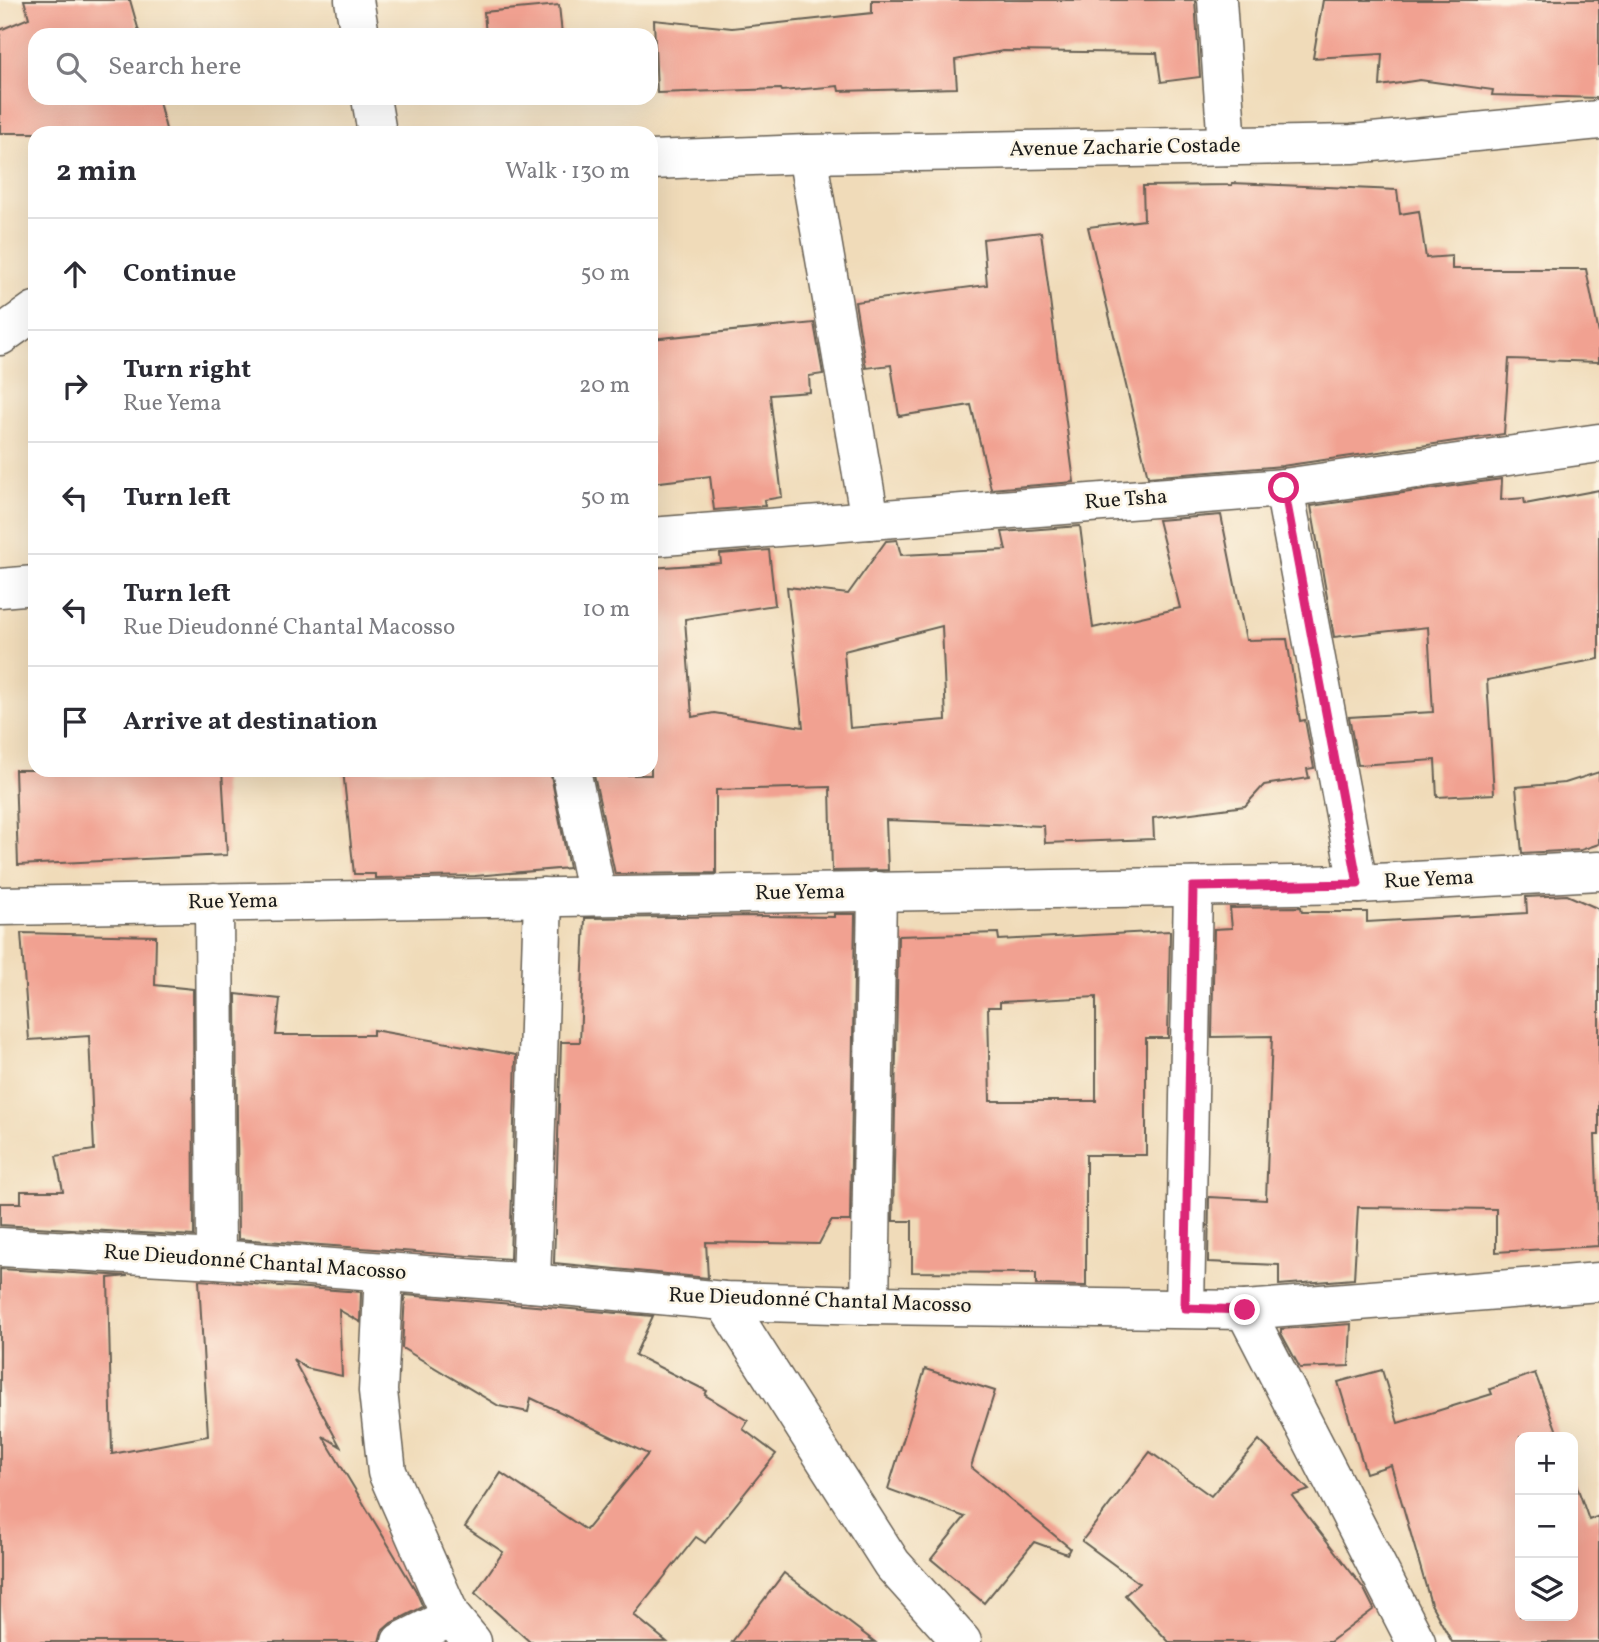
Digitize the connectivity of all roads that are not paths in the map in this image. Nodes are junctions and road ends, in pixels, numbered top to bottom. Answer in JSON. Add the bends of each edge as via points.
{"nodes":[{"id":1,"x":354,"y":0,"type":"edge"},
{"id":2,"x":1217,"y":0,"type":"edge"},
{"id":3,"x":359,"y":28,"type":"edge"},
{"id":4,"x":371,"y":105,"type":"edge"},
{"id":5,"x":1599,"y":120,"type":"edge"},
{"id":6,"x":376,"y":126,"type":"edge"},
{"id":7,"x":1227,"y":146,"type":"junction"},
{"id":8,"x":807,"y":154,"type":"junction"},
{"id":9,"x":658,"y":160,"type":"edge"},
{"id":10,"x":28,"y":316,"type":"edge"},
{"id":11,"x":0,"y":336,"type":"edge"},
{"id":12,"x":1599,"y":443,"type":"edge"},
{"id":13,"x":1284,"y":488,"type":"junction"},
{"id":14,"x":870,"y":520,"type":"junction"},
{"id":15,"x":658,"y":536,"type":"edge"},
{"id":16,"x":28,"y":586,"type":"edge"},
{"id":17,"x":0,"y":588,"type":"edge"},
{"id":18,"x":572,"y":777,"type":"edge"},
{"id":19,"x":1599,"y":871,"type":"edge"},
{"id":20,"x":1358,"y":884,"type":"junction"},
{"id":21,"x":1193,"y":887,"type":"junction"},
{"id":22,"x":877,"y":891,"type":"junction"},
{"id":23,"x":597,"y":896,"type":"junction"},
{"id":24,"x":543,"y":897,"type":"junction"},
{"id":25,"x":214,"y":902,"type":"junction"},
{"id":26,"x":0,"y":906,"type":"edge"},
{"id":27,"x":0,"y":1247,"type":"edge"},
{"id":28,"x":216,"y":1259,"type":"junction"},
{"id":29,"x":384,"y":1272,"type":"junction"},
{"id":30,"x":1599,"y":1282,"type":"edge"},
{"id":31,"x":531,"y":1283,"type":"junction"},
{"id":32,"x":724,"y":1301,"type":"junction"},
{"id":33,"x":870,"y":1305,"type":"junction"},
{"id":34,"x":1185,"y":1308,"type":"junction"},
{"id":35,"x":1245,"y":1310,"type":"junction"},
{"id":36,"x":462,"y":1630,"type":"edge"},
{"id":37,"x":401,"y":1642,"type":"edge"},
{"id":38,"x":962,"y":1642,"type":"edge"},
{"id":39,"x":1416,"y":1642,"type":"edge"}],
"edges":[{"from":1,"to":3,"type":"street"},
{"from":2,"to":7,"type":"street"},
{"from":4,"to":6,"type":"street"},
{"from":5,"to":7,"type":"street","name":"Avenue Zacharie Costade","via":[[1352,144]]},
{"from":7,"to":8,"type":"street","name":"Avenue Zacharie Costade"},
{"from":8,"to":9,"type":"street","name":"Avenue Zacharie Costade"},
{"from":8,"to":14,"type":"street"},
{"from":10,"to":11,"type":"street"},
{"from":12,"to":13,"type":"street","name":"Rue Tsha"},
{"from":13,"to":14,"type":"street","name":"Rue Tsha"},
{"from":13,"to":20,"type":"street"},
{"from":14,"to":15,"type":"street","name":"Rue Tsha"},
{"from":16,"to":17,"type":"street"},
{"from":18,"to":23,"type":"street"},
{"from":19,"to":20,"type":"street","name":"Rue Yema"},
{"from":20,"to":21,"type":"street","name":"Rue Yema"},
{"from":21,"to":22,"type":"street","name":"Rue Yema"},
{"from":21,"to":34,"type":"street"},
{"from":22,"to":23,"type":"street","name":"Rue Yema"},
{"from":22,"to":33,"type":"street"},
{"from":23,"to":24,"type":"street","name":"Rue Yema"},
{"from":24,"to":25,"type":"street","name":"Rue Yema"},
{"from":24,"to":31,"type":"street"},
{"from":25,"to":26,"type":"street","name":"Rue Yema"},
{"from":25,"to":28,"type":"street"},
{"from":27,"to":28,"type":"street","name":"Rue Dieudonné Chantal Macosso"},
{"from":28,"to":29,"type":"street","name":"Rue Dieudonné Chantal Macosso"},
{"from":29,"to":31,"type":"street","name":"Rue Dieudonné Chantal Macosso"},
{"from":29,"to":36,"type":"street","via":[[378,1391],[387,1472]]},
{"from":30,"to":35,"type":"street","name":"Rue Dieudonné Chantal Macosso"},
{"from":31,"to":32,"type":"street","name":"Rue Dieudonné Chantal Macosso"},
{"from":32,"to":33,"type":"street","name":"Rue Dieudonné Chantal Macosso"},
{"from":32,"to":38,"type":"street","via":[[892,1564]]},
{"from":33,"to":34,"type":"street","name":"Rue Dieudonné Chantal Macosso"},
{"from":34,"to":35,"type":"street","name":"Rue Dieudonné Chantal Macosso"},
{"from":35,"to":39,"type":"street"},
{"from":36,"to":37,"type":"street"}]}
